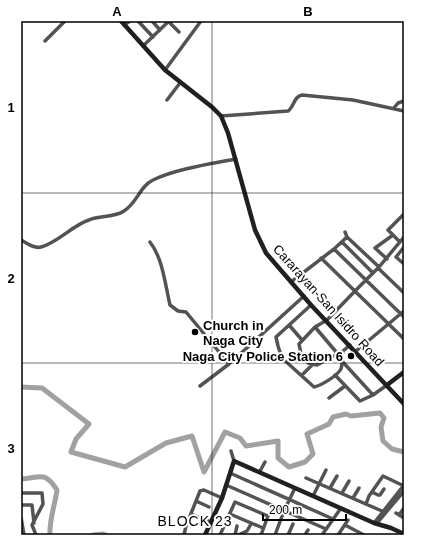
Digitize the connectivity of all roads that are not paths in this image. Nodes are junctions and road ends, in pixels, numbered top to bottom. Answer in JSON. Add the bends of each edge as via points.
{"nodes":[{"id":1,"x":65,"y":21,"type":"edge"},
{"id":2,"x":121,"y":21,"type":"edge"},
{"id":3,"x":130,"y":21,"type":"edge"},
{"id":4,"x":138,"y":21,"type":"edge"},
{"id":5,"x":152,"y":21,"type":"edge"},
{"id":6,"x":167,"y":21,"type":"edge"},
{"id":7,"x":201,"y":21,"type":"edge"},
{"id":8,"x":124,"y":25,"type":"junction"},
{"id":9,"x":160,"y":30,"type":"junction"},
{"id":10,"x":179,"y":32,"type":"dead end"},
{"id":11,"x":153,"y":38,"type":"junction"},
{"id":12,"x":45,"y":41,"type":"dead end"},
{"id":13,"x":143,"y":46,"type":"junction"},
{"id":14,"x":165,"y":70,"type":"junction"},
{"id":15,"x":180,"y":83,"type":"junction"},
{"id":16,"x":167,"y":100,"type":"dead end"},
{"id":17,"x":404,"y":101,"type":"edge"},
{"id":18,"x":394,"y":108,"type":"junction"},
{"id":19,"x":404,"y":111,"type":"edge"},
{"id":20,"x":221,"y":116,"type":"junction"},
{"id":21,"x":236,"y":159,"type":"junction"},
{"id":22,"x":404,"y":214,"type":"edge"},
{"id":23,"x":400,"y":218,"type":"junction"},
{"id":24,"x":404,"y":222,"type":"edge"},
{"id":25,"x":345,"y":232,"type":"dead end"},
{"id":26,"x":393,"y":235,"type":"junction"},
{"id":27,"x":347,"y":237,"type":"junction"},
{"id":28,"x":404,"y":237,"type":"edge"},
{"id":29,"x":21,"y":240,"type":"edge"},
{"id":30,"x":150,"y":242,"type":"dead end"},
{"id":31,"x":342,"y":242,"type":"junction"},
{"id":32,"x":400,"y":242,"type":"junction"},
{"id":33,"x":404,"y":247,"type":"edge"},
{"id":34,"x":334,"y":249,"type":"junction"},
{"id":35,"x":361,"y":250,"type":"junction"},
{"id":36,"x":355,"y":256,"type":"junction"},
{"id":37,"x":321,"y":258,"type":"junction"},
{"id":38,"x":387,"y":259,"type":"junction"},
{"id":39,"x":404,"y":264,"type":"edge"},
{"id":40,"x":379,"y":268,"type":"junction"},
{"id":41,"x":373,"y":273,"type":"junction"},
{"id":42,"x":366,"y":280,"type":"junction"},
{"id":43,"x":291,"y":282,"type":"junction"},
{"id":44,"x":354,"y":291,"type":"junction"},
{"id":45,"x":404,"y":294,"type":"edge"},
{"id":46,"x":304,"y":296,"type":"junction"},
{"id":47,"x":311,"y":305,"type":"junction"},
{"id":48,"x":403,"y":314,"type":"edge"},
{"id":49,"x":327,"y":320,"type":"junction"},
{"id":50,"x":389,"y":324,"type":"junction"},
{"id":51,"x":289,"y":325,"type":"junction"},
{"id":52,"x":315,"y":327,"type":"junction"},
{"id":53,"x":404,"y":339,"type":"edge"},
{"id":54,"x":302,"y":340,"type":"junction"},
{"id":55,"x":350,"y":345,"type":"junction"},
{"id":56,"x":343,"y":351,"type":"junction"},
{"id":57,"x":356,"y":351,"type":"junction"},
{"id":58,"x":337,"y":353,"type":"junction"},
{"id":59,"x":341,"y":360,"type":"junction"},
{"id":60,"x":229,"y":364,"type":"junction"},
{"id":61,"x":312,"y":365,"type":"junction"},
{"id":62,"x":404,"y":372,"type":"edge"},
{"id":63,"x":302,"y":375,"type":"junction"},
{"id":64,"x":335,"y":375,"type":"junction"},
{"id":65,"x":387,"y":385,"type":"junction"},
{"id":66,"x":200,"y":386,"type":"dead end"},
{"id":67,"x":345,"y":386,"type":"junction"},
{"id":68,"x":373,"y":395,"type":"junction"},
{"id":69,"x":329,"y":398,"type":"dead end"},
{"id":70,"x":404,"y":404,"type":"edge"},
{"id":71,"x":231,"y":451,"type":"dead end"},
{"id":72,"x":234,"y":461,"type":"junction"},
{"id":73,"x":265,"y":462,"type":"dead end"},
{"id":74,"x":326,"y":470,"type":"dead end"},
{"id":75,"x":260,"y":471,"type":"junction"},
{"id":76,"x":230,"y":473,"type":"junction"},
{"id":77,"x":337,"y":476,"type":"dead end"},
{"id":78,"x":306,"y":478,"type":"dead end"},
{"id":79,"x":349,"y":481,"type":"dead end"},
{"id":80,"x":319,"y":483,"type":"junction"},
{"id":81,"x":226,"y":485,"type":"junction"},
{"id":82,"x":404,"y":486,"type":"edge"},
{"id":83,"x":375,"y":487,"type":"junction"},
{"id":84,"x":295,"y":488,"type":"junction"},
{"id":85,"x":330,"y":488,"type":"junction"},
{"id":86,"x":359,"y":488,"type":"dead end"},
{"id":87,"x":404,"y":491,"type":"edge"},
{"id":88,"x":372,"y":492,"type":"junction"},
{"id":89,"x":21,"y":493,"type":"edge"},
{"id":90,"x":342,"y":493,"type":"junction"},
{"id":91,"x":313,"y":496,"type":"junction"},
{"id":92,"x":222,"y":498,"type":"junction"},
{"id":93,"x":353,"y":498,"type":"junction"},
{"id":94,"x":290,"y":500,"type":"junction"},
{"id":95,"x":196,"y":501,"type":"junction"},
{"id":96,"x":366,"y":504,"type":"junction"},
{"id":97,"x":21,"y":505,"type":"edge"},
{"id":98,"x":208,"y":507,"type":"dead end"},
{"id":99,"x":341,"y":508,"type":"junction"},
{"id":100,"x":404,"y":508,"type":"edge"},
{"id":101,"x":284,"y":511,"type":"junction"},
{"id":102,"x":383,"y":512,"type":"junction"},
{"id":103,"x":191,"y":514,"type":"junction"},
{"id":104,"x":230,"y":514,"type":"junction"},
{"id":105,"x":21,"y":517,"type":"edge"},
{"id":106,"x":404,"y":518,"type":"edge"},
{"id":107,"x":333,"y":519,"type":"junction"},
{"id":108,"x":348,"y":520,"type":"dead end"},
{"id":109,"x":211,"y":522,"type":"junction"},
{"id":110,"x":375,"y":523,"type":"junction"},
{"id":111,"x":33,"y":524,"type":"junction"},
{"id":112,"x":251,"y":524,"type":"junction"},
{"id":113,"x":292,"y":524,"type":"dead end"},
{"id":114,"x":345,"y":525,"type":"junction"},
{"id":115,"x":237,"y":526,"type":"dead end"},
{"id":116,"x":22,"y":528,"type":"edge"},
{"id":117,"x":263,"y":528,"type":"junction"},
{"id":118,"x":326,"y":529,"type":"junction"},
{"id":119,"x":308,"y":530,"type":"dead end"},
{"id":120,"x":404,"y":534,"type":"edge"},
{"id":121,"x":24,"y":535,"type":"edge"},
{"id":122,"x":36,"y":535,"type":"edge"},
{"id":123,"x":184,"y":535,"type":"edge"},
{"id":124,"x":205,"y":535,"type":"edge"},
{"id":125,"x":220,"y":535,"type":"edge"},
{"id":126,"x":235,"y":535,"type":"edge"},
{"id":127,"x":238,"y":535,"type":"edge"},
{"id":128,"x":261,"y":535,"type":"edge"},
{"id":129,"x":275,"y":535,"type":"edge"},
{"id":130,"x":288,"y":535,"type":"edge"},
{"id":131,"x":305,"y":535,"type":"edge"},
{"id":132,"x":322,"y":535,"type":"edge"},
{"id":133,"x":339,"y":535,"type":"edge"},
{"id":134,"x":364,"y":535,"type":"edge"}],
"edges":[{"from":1,"to":12,"type":"street"},
{"from":2,"to":8,"type":"main road","name":"Cararayan-San Isidro Road"},
{"from":3,"to":8,"type":"street"},
{"from":4,"to":11,"type":"street"},
{"from":5,"to":9,"type":"street"},
{"from":6,"to":9,"type":"street"},
{"from":6,"to":10,"type":"street"},
{"from":7,"to":14,"type":"street"},
{"from":8,"to":13,"type":"main road","name":"Cararayan-San Isidro Road"},
{"from":9,"to":11,"type":"street"},
{"from":11,"to":13,"type":"street"},
{"from":13,"to":14,"type":"main road","name":"Cararayan-San Isidro Road"},
{"from":14,"to":15,"type":"main road","name":"Cararayan-San Isidro Road"},
{"from":15,"to":16,"type":"street"},
{"from":15,"to":20,"type":"main road","name":"Cararayan-San Isidro Road"},
{"from":17,"to":18,"type":"street"},
{"from":18,"to":19,"type":"street"},
{"from":18,"to":20,"type":"street","via":[[353,100],[302,95],[297,97],[288,111]]},
{"from":20,"to":21,"type":"main road","name":"Cararayan-San Isidro Road"},
{"from":21,"to":29,"type":"street","via":[[206,164],[152,180],[142,189],[133,204],[123,212],[77,224],[39,247]]},
{"from":21,"to":43,"type":"main road","name":"Cararayan-San Isidro Road","via":[[255,230],[266,253]]},
{"from":22,"to":23,"type":"street"},
{"from":23,"to":24,"type":"street"},
{"from":23,"to":26,"type":"street","via":[[388,230]]},
{"from":25,"to":27,"type":"street"},
{"from":26,"to":32,"type":"street"},
{"from":26,"to":38,"type":"street","via":[[375,248]]},
{"from":27,"to":31,"type":"street"},
{"from":27,"to":35,"type":"street"},
{"from":28,"to":32,"type":"street"},
{"from":30,"to":60,"type":"street","via":[[161,266],[170,305],[178,311],[186,312]]},
{"from":31,"to":34,"type":"street"},
{"from":31,"to":36,"type":"street"},
{"from":32,"to":38,"type":"street"},
{"from":33,"to":39,"type":"street","via":[[396,257]]},
{"from":34,"to":37,"type":"street"},
{"from":34,"to":42,"type":"street"},
{"from":35,"to":36,"type":"street"},
{"from":35,"to":40,"type":"street"},
{"from":36,"to":41,"type":"street"},
{"from":37,"to":43,"type":"street"},
{"from":37,"to":44,"type":"street"},
{"from":38,"to":40,"type":"street"},
{"from":40,"to":41,"type":"street"},
{"from":40,"to":45,"type":"street"},
{"from":41,"to":42,"type":"street"},
{"from":42,"to":44,"type":"street"},
{"from":42,"to":48,"type":"street"},
{"from":43,"to":46,"type":"main road","name":"Cararayan-San Isidro Road"},
{"from":44,"to":49,"type":"street"},
{"from":44,"to":50,"type":"street"},
{"from":46,"to":47,"type":"main road","name":"Cararayan-San Isidro Road"},
{"from":46,"to":60,"type":"street"},
{"from":47,"to":49,"type":"main road","name":"Cararayan-San Isidro Road"},
{"from":47,"to":51,"type":"street"},
{"from":48,"to":50,"type":"street"},
{"from":49,"to":52,"type":"street"},
{"from":49,"to":55,"type":"main road","name":"Cararayan-San Isidro Road"},
{"from":50,"to":53,"type":"street"},
{"from":50,"to":57,"type":"street"},
{"from":51,"to":54,"type":"street"},
{"from":51,"to":63,"type":"street","via":[[276,337],[278,346],[282,358]]},
{"from":52,"to":54,"type":"street"},
{"from":52,"to":58,"type":"street"},
{"from":54,"to":61,"type":"street","via":[[299,344],[301,354]]},
{"from":55,"to":56,"type":"street"},
{"from":55,"to":57,"type":"main road","name":"Cararayan-San Isidro Road"},
{"from":56,"to":58,"type":"street"},
{"from":56,"to":59,"type":"street"},
{"from":57,"to":65,"type":"main road","name":"Cararayan-San Isidro Road"},
{"from":58,"to":61,"type":"street","via":[[318,365]]},
{"from":59,"to":64,"type":"street","via":[[341,368]]},
{"from":59,"to":68,"type":"street"},
{"from":60,"to":66,"type":"street"},
{"from":61,"to":63,"type":"street"},
{"from":62,"to":65,"type":"main road"},
{"from":63,"to":64,"type":"street","via":[[314,387]]},
{"from":64,"to":67,"type":"street"},
{"from":65,"to":68,"type":"street"},
{"from":65,"to":70,"type":"main road","name":"Cararayan-San Isidro Road"},
{"from":67,"to":68,"type":"street","via":[[360,401]]},
{"from":67,"to":69,"type":"street"},
{"from":71,"to":72,"type":"street"},
{"from":72,"to":75,"type":"main road"},
{"from":72,"to":76,"type":"main road"},
{"from":73,"to":75,"type":"street"},
{"from":74,"to":80,"type":"street"},
{"from":75,"to":84,"type":"main road"},
{"from":76,"to":81,"type":"main road"},
{"from":76,"to":94,"type":"street"},
{"from":77,"to":85,"type":"street"},
{"from":78,"to":80,"type":"street"},
{"from":79,"to":90,"type":"street"},
{"from":80,"to":85,"type":"street"},
{"from":80,"to":91,"type":"street"},
{"from":81,"to":92,"type":"main road"},
{"from":81,"to":101,"type":"street"},
{"from":82,"to":83,"type":"street","via":[[383,476]]},
{"from":82,"to":102,"type":"street"},
{"from":83,"to":88,"type":"street"},
{"from":83,"to":88,"type":"street","via":[[383,490],[380,495]]},
{"from":84,"to":91,"type":"main road"},
{"from":84,"to":94,"type":"street"},
{"from":85,"to":90,"type":"street"},
{"from":86,"to":93,"type":"street"},
{"from":87,"to":102,"type":"street"},
{"from":88,"to":96,"type":"street"},
{"from":89,"to":111,"type":"street","via":[[42,493],[43,504]]},
{"from":90,"to":93,"type":"street"},
{"from":91,"to":99,"type":"main road"},
{"from":92,"to":95,"type":"street","via":[[202,490]]},
{"from":92,"to":109,"type":"main road"},
{"from":93,"to":96,"type":"street"},
{"from":94,"to":101,"type":"street"},
{"from":94,"to":107,"type":"street"},
{"from":95,"to":98,"type":"street"},
{"from":95,"to":103,"type":"street"},
{"from":96,"to":102,"type":"street"},
{"from":97,"to":111,"type":"street","via":[[32,505]]},
{"from":99,"to":107,"type":"street"},
{"from":99,"to":110,"type":"main road"},
{"from":100,"to":106,"type":"street","via":[[397,514]]},
{"from":101,"to":118,"type":"street"},
{"from":101,"to":129,"type":"street"},
{"from":102,"to":110,"type":"street"},
{"from":103,"to":109,"type":"street"},
{"from":103,"to":123,"type":"street"},
{"from":104,"to":112,"type":"street"},
{"from":104,"to":117,"type":"street","via":[[235,502],[268,516]]},
{"from":104,"to":125,"type":"street"},
{"from":105,"to":116,"type":"street"},
{"from":107,"to":118,"type":"street"},
{"from":108,"to":114,"type":"street"},
{"from":109,"to":124,"type":"main road"},
{"from":110,"to":120,"type":"main road"},
{"from":111,"to":116,"type":"street"},
{"from":111,"to":122,"type":"street"},
{"from":112,"to":117,"type":"street"},
{"from":112,"to":127,"type":"street","via":[[247,531]]},
{"from":113,"to":130,"type":"street"},
{"from":114,"to":133,"type":"street"},
{"from":114,"to":134,"type":"street"},
{"from":115,"to":126,"type":"street"},
{"from":116,"to":121,"type":"street"},
{"from":117,"to":128,"type":"street"},
{"from":118,"to":132,"type":"street"},
{"from":119,"to":131,"type":"street"}]}
